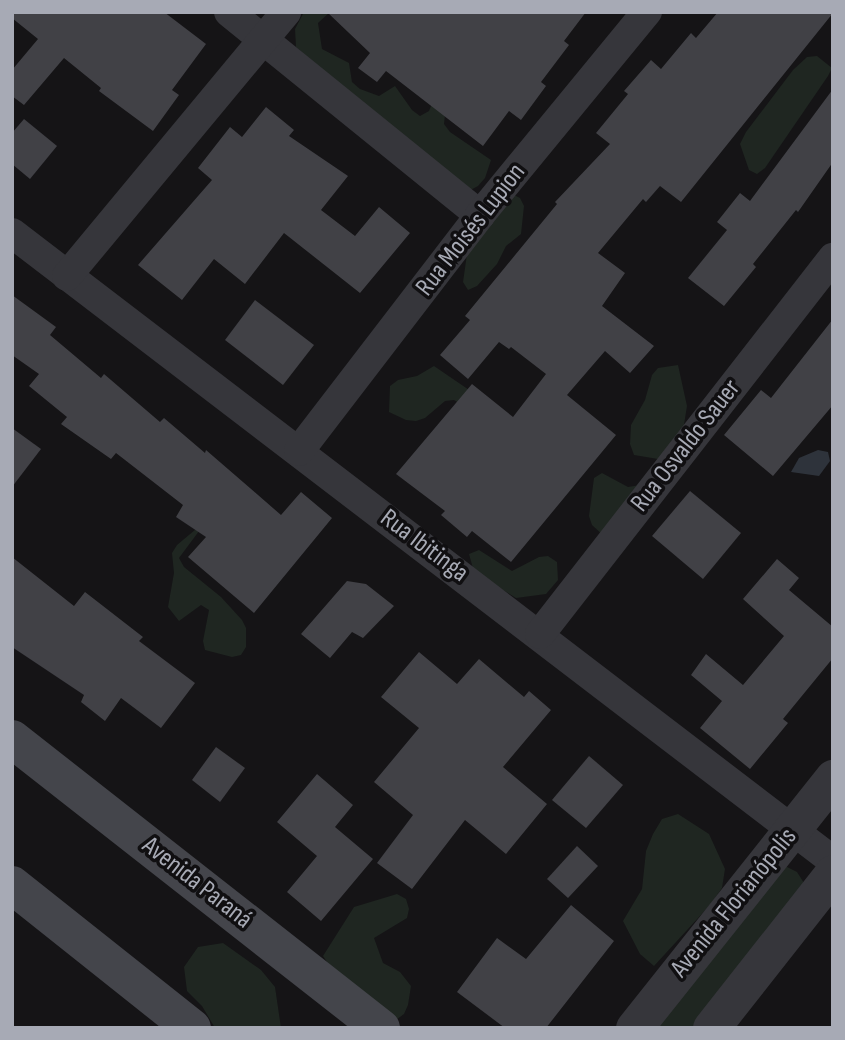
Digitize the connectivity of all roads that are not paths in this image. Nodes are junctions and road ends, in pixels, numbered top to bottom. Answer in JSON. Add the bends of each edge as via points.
{"nodes":[{"id":1,"x":229,"y":12,"type":"edge"},
{"id":2,"x":286,"y":12,"type":"edge"},
{"id":3,"x":647,"y":12,"type":"edge"},
{"id":4,"x":263,"y":41,"type":"junction"},
{"id":5,"x":480,"y":215,"type":"junction"},
{"id":6,"x":12,"y":233,"type":"edge"},
{"id":7,"x":833,"y":258,"type":"edge"},
{"id":8,"x":67,"y":276,"type":"junction"},
{"id":9,"x":299,"y":451,"type":"junction"},
{"id":10,"x":540,"y":634,"type":"junction"},
{"id":11,"x":12,"y":739,"type":"edge"},
{"id":12,"x":833,"y":778,"type":"edge"},
{"id":13,"x":792,"y":830,"type":"junction"},
{"id":14,"x":833,"y":861,"type":"edge"},
{"id":15,"x":833,"y":873,"type":"edge"},
{"id":16,"x":12,"y":885,"type":"edge"},
{"id":17,"x":192,"y":1028,"type":"edge"},
{"id":18,"x":382,"y":1028,"type":"edge"},
{"id":19,"x":634,"y":1028,"type":"edge"},
{"id":20,"x":711,"y":1028,"type":"edge"}],
"edges":[{"from":1,"to":4,"type":"street"},
{"from":2,"to":4,"type":"street"},
{"from":3,"to":5,"type":"street","name":"Rua Moisés Lupion"},
{"from":4,"to":5,"type":"street"},
{"from":4,"to":8,"type":"street"},
{"from":5,"to":9,"type":"street","name":"Rua Moisés Lupion"},
{"from":6,"to":8,"type":"street","name":"Rua Ibitinga"},
{"from":7,"to":10,"type":"street","name":"Rua Osvaldo Sauer"},
{"from":8,"to":9,"type":"street","name":"Rua Ibitinga"},
{"from":9,"to":10,"type":"street","name":"Rua Ibitinga"},
{"from":10,"to":13,"type":"street","name":"Rua Ibitinga"},
{"from":11,"to":18,"type":"main road","name":"Avenida Paraná"},
{"from":12,"to":13,"type":"street","name":"Avenida Florianópolis"},
{"from":13,"to":14,"type":"street","name":"Rua Ibitinga"},
{"from":13,"to":19,"type":"street","name":"Avenida Florianópolis"},
{"from":15,"to":20,"type":"street"},
{"from":16,"to":17,"type":"main road"}]}
